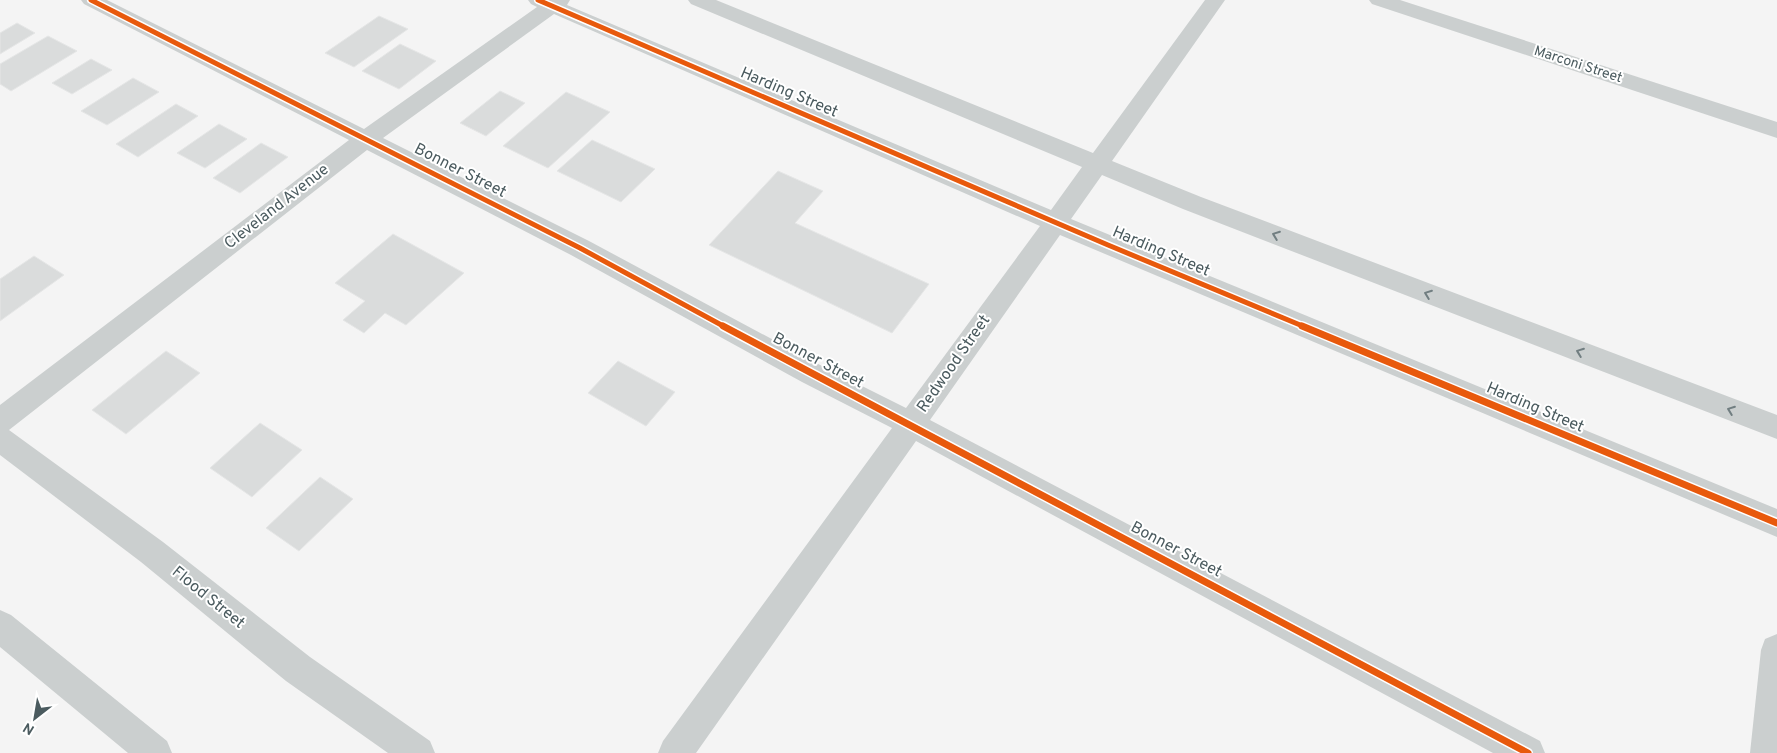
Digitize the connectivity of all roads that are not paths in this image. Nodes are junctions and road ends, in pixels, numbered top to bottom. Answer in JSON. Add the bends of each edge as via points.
{"nodes":[{"id":1,"x":91,"y":0,"type":"edge"},
{"id":2,"x":698,"y":0,"type":"edge"},
{"id":3,"x":1215,"y":0,"type":"edge"},
{"id":4,"x":1379,"y":0,"type":"edge"},
{"id":5,"x":549,"y":2,"type":"edge"},
{"id":6,"x":1777,"y":130,"type":"edge"},
{"id":7,"x":366,"y":138,"type":"junction"},
{"id":8,"x":1096,"y":164,"type":"junction"},
{"id":9,"x":1054,"y":222,"type":"junction"},
{"id":10,"x":0,"y":421,"type":"edge"},
{"id":11,"x":910,"y":424,"type":"junction"},
{"id":12,"x":1777,"y":428,"type":"edge"},
{"id":13,"x":0,"y":439,"type":"edge"},
{"id":14,"x":1777,"y":523,"type":"edge"},
{"id":15,"x":0,"y":626,"type":"edge"},
{"id":16,"x":1777,"y":650,"type":"edge"},
{"id":17,"x":155,"y":753,"type":"edge"},
{"id":18,"x":418,"y":753,"type":"edge"},
{"id":19,"x":675,"y":753,"type":"edge"},
{"id":20,"x":1528,"y":753,"type":"edge"},
{"id":21,"x":1767,"y":753,"type":"edge"}],
"edges":[{"from":1,"to":7,"type":"street","name":"Bonner Street"},
{"from":2,"to":8,"type":"street"},
{"from":3,"to":8,"type":"street","name":"Redwood Street"},
{"from":4,"to":6,"type":"street","name":"Marconi Street"},
{"from":5,"to":7,"type":"street","name":"Cleveland Avenue"},
{"from":5,"to":9,"type":"street","name":"Harding Street"},
{"from":7,"to":10,"type":"street","name":"Cleveland Avenue"},
{"from":7,"to":11,"type":"street","name":"Bonner Street"},
{"from":8,"to":9,"type":"street","name":"Redwood Street"},
{"from":12,"to":8,"type":"street","one_way":true},
{"from":9,"to":11,"type":"street","name":"Redwood Street"},
{"from":9,"to":14,"type":"street","name":"Harding Street"},
{"from":11,"to":19,"type":"street","name":"Redwood Street"},
{"from":11,"to":20,"type":"street","name":"Bonner Street"},
{"from":13,"to":18,"type":"street","name":"Flood Street","via":[[152,552],[298,669]]},
{"from":15,"to":17,"type":"street"},
{"from":16,"to":21,"type":"street"}]}
